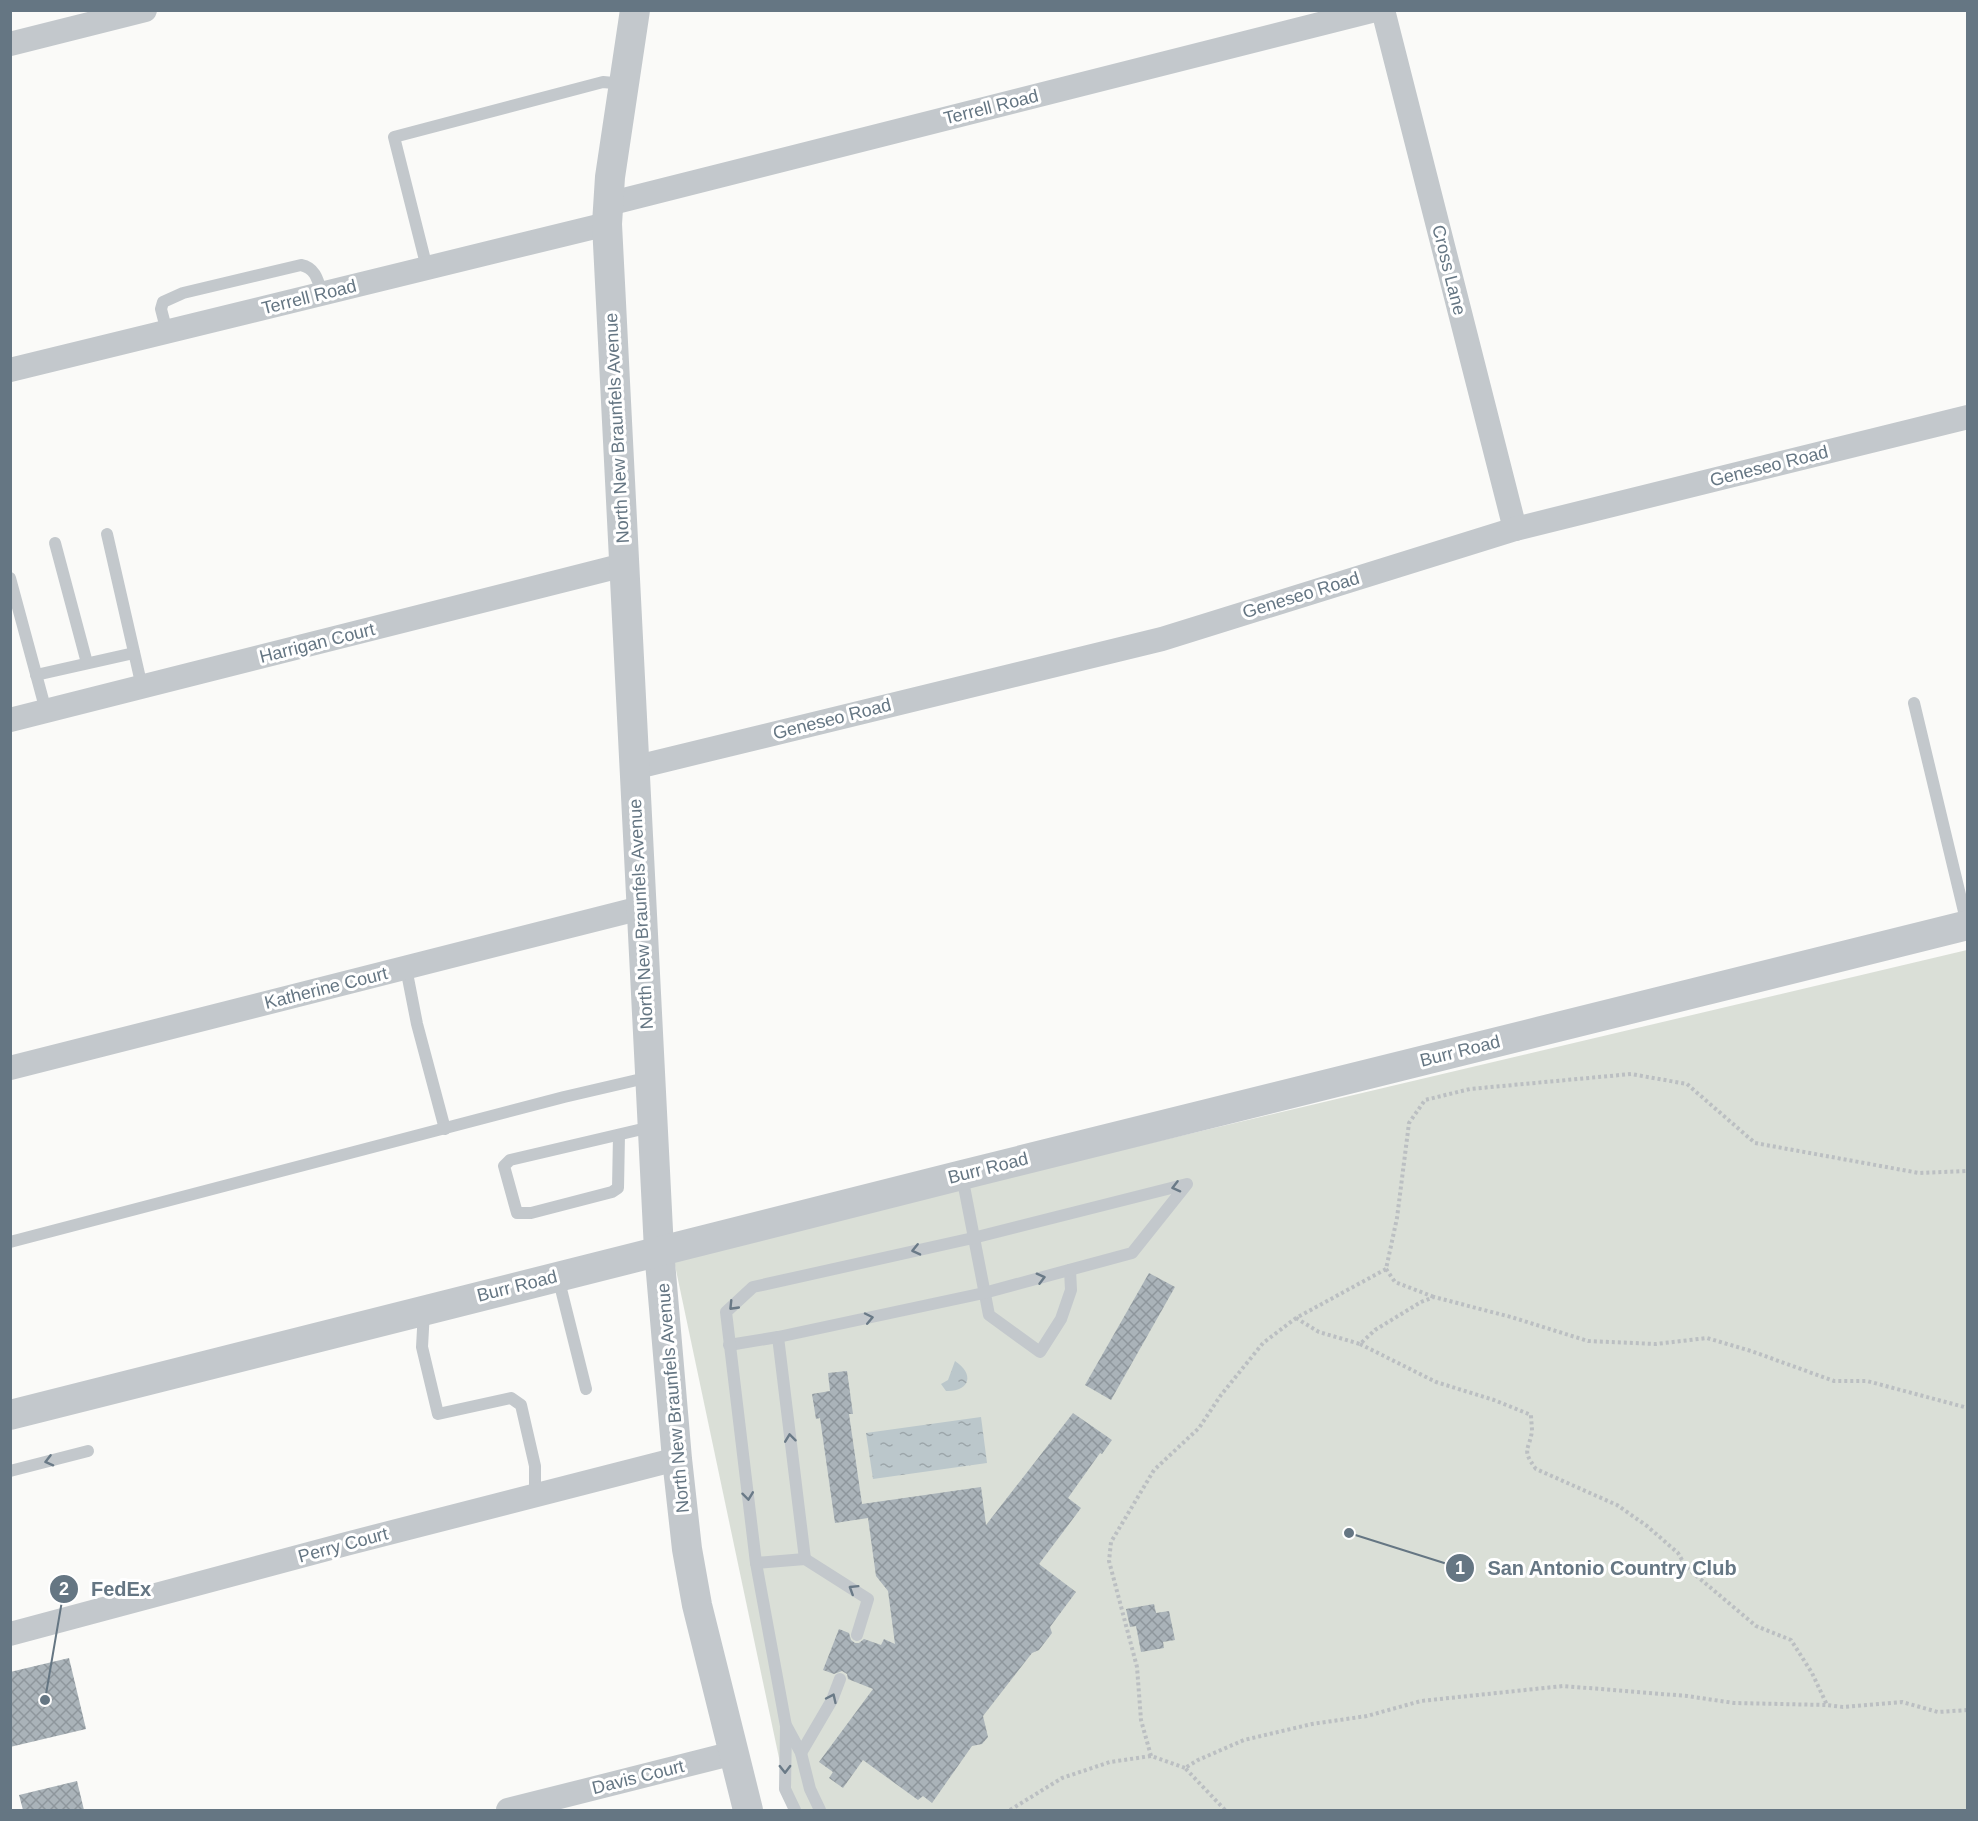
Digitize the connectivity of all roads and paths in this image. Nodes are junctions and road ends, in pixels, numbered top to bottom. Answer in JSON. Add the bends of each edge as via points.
{"nodes":[{"id":1,"x":635,"y":10,"type":"edge"},
{"id":2,"x":1375,"y":10,"type":"edge"},
{"id":3,"x":1383,"y":10,"type":"edge"},
{"id":4,"x":132,"y":12,"type":"edge"},
{"id":5,"x":11,"y":44,"type":"edge"},
{"id":6,"x":624,"y":84,"type":"junction"},
{"id":7,"x":607,"y":214,"type":"junction"},
{"id":8,"x":427,"y":268,"type":"junction"},
{"id":9,"x":322,"y":294,"type":"junction"},
{"id":10,"x":167,"y":332,"type":"junction"},
{"id":11,"x":10,"y":370,"type":"edge"},
{"id":12,"x":1968,"y":417,"type":"edge"},
{"id":13,"x":1515,"y":529,"type":"junction"},
{"id":14,"x":107,"y":534,"type":"dead end"},
{"id":15,"x":55,"y":543,"type":"dead end"},
{"id":16,"x":624,"y":565,"type":"junction"},
{"id":17,"x":10,"y":578,"type":"edge"},
{"id":18,"x":134,"y":653,"type":"junction"},
{"id":19,"x":87,"y":663,"type":"junction"},
{"id":20,"x":36,"y":675,"type":"junction"},
{"id":21,"x":142,"y":687,"type":"junction"},
{"id":22,"x":1914,"y":703,"type":"dead end"},
{"id":23,"x":46,"y":711,"type":"junction"},
{"id":24,"x":10,"y":720,"type":"edge"},
{"id":25,"x":633,"y":768,"type":"junction"},
{"id":26,"x":641,"y":908,"type":"junction"},
{"id":27,"x":1967,"y":925,"type":"edge"},
{"id":28,"x":405,"y":968,"type":"junction"},
{"id":29,"x":10,"y":1068,"type":"edge"},
{"id":30,"x":650,"y":1077,"type":"junction"},
{"id":31,"x":653,"y":1127,"type":"junction"},
{"id":32,"x":445,"y":1129,"type":"junction"},
{"id":33,"x":619,"y":1135,"type":"junction"},
{"id":34,"x":1968,"y":1171,"type":"edge"},
{"id":35,"x":962,"y":1174,"type":"junction"},
{"id":36,"x":973,"y":1238,"type":"junction"},
{"id":37,"x":10,"y":1242,"type":"edge"},
{"id":38,"x":659,"y":1250,"type":"junction"},
{"id":39,"x":1386,"y":1269,"type":"junction"},
{"id":40,"x":1070,"y":1270,"type":"junction"},
{"id":41,"x":557,"y":1276,"type":"junction"},
{"id":42,"x":984,"y":1293,"type":"junction"},
{"id":43,"x":1434,"y":1297,"type":"junction"},
{"id":44,"x":424,"y":1310,"type":"junction"},
{"id":45,"x":1296,"y":1318,"type":"junction"},
{"id":46,"x":778,"y":1337,"type":"junction"},
{"id":47,"x":1360,"y":1344,"type":"junction"},
{"id":48,"x":729,"y":1345,"type":"junction"},
{"id":49,"x":586,"y":1389,"type":"dead end"},
{"id":50,"x":1968,"y":1408,"type":"edge"},
{"id":51,"x":10,"y":1415,"type":"edge"},
{"id":52,"x":88,"y":1451,"type":"dead end"},
{"id":53,"x":677,"y":1459,"type":"junction"},
{"id":54,"x":10,"y":1471,"type":"edge"},
{"id":55,"x":534,"y":1495,"type":"junction"},
{"id":56,"x":805,"y":1559,"type":"junction"},
{"id":57,"x":756,"y":1563,"type":"junction"},
{"id":58,"x":10,"y":1634,"type":"edge"},
{"id":59,"x":857,"y":1635,"type":"dead end"},
{"id":60,"x":840,"y":1679,"type":"dead end"},
{"id":61,"x":1827,"y":1705,"type":"junction"},
{"id":62,"x":1968,"y":1710,"type":"edge"},
{"id":63,"x":786,"y":1726,"type":"junction"},
{"id":64,"x":734,"y":1753,"type":"junction"},
{"id":65,"x":801,"y":1753,"type":"junction"},
{"id":66,"x":1151,"y":1756,"type":"junction"},
{"id":67,"x":1185,"y":1768,"type":"junction"},
{"id":68,"x":508,"y":1810,"type":"edge"},
{"id":69,"x":748,"y":1810,"type":"edge"},
{"id":70,"x":795,"y":1810,"type":"edge"},
{"id":71,"x":820,"y":1810,"type":"edge"},
{"id":72,"x":1010,"y":1810,"type":"edge"},
{"id":73,"x":1225,"y":1810,"type":"edge"}],
"edges":[{"from":1,"to":6,"type":"street","name":"North New Braunfels Avenue"},
{"from":2,"to":7,"type":"street","name":"Terrell Road"},
{"from":3,"to":13,"type":"street","name":"Cross Lane"},
{"from":4,"to":5,"type":"street"},
{"from":6,"to":7,"type":"street","name":"North New Braunfels Avenue"},
{"from":6,"to":8,"type":"lane","via":[[603,82],[394,137]]},
{"from":7,"to":8,"type":"street","name":"Terrell Road"},
{"from":7,"to":16,"type":"street","name":"North New Braunfels Avenue"},
{"from":8,"to":9,"type":"street","name":"Terrell Road"},
{"from":9,"to":10,"type":"street","name":"Terrell Road"},
{"from":9,"to":10,"type":"lane","via":[[316,274],[301,266],[183,293],[163,302]]},
{"from":10,"to":11,"type":"street","name":"Terrell Road"},
{"from":12,"to":13,"type":"street","name":"Geneseo Road"},
{"from":13,"to":25,"type":"street","name":"Geneseo Road","via":[[1162,639]]},
{"from":14,"to":18,"type":"lane"},
{"from":15,"to":19,"type":"lane"},
{"from":16,"to":21,"type":"street","name":"Harrigan Court"},
{"from":16,"to":25,"type":"street","name":"North New Braunfels Avenue"},
{"from":17,"to":20,"type":"lane"},
{"from":18,"to":19,"type":"lane"},
{"from":18,"to":21,"type":"lane"},
{"from":19,"to":20,"type":"lane"},
{"from":20,"to":23,"type":"lane"},
{"from":21,"to":23,"type":"street","name":"Harrigan Court"},
{"from":22,"to":27,"type":"lane"},
{"from":23,"to":24,"type":"street","name":"Harrigan Court"},
{"from":25,"to":26,"type":"street","name":"North New Braunfels Avenue"},
{"from":26,"to":28,"type":"street","name":"Katherine Court"},
{"from":26,"to":30,"type":"street","name":"North New Braunfels Avenue"},
{"from":27,"to":35,"type":"street","name":"Burr Road"},
{"from":28,"to":29,"type":"street","name":"Katherine Court"},
{"from":28,"to":32,"type":"lane"},
{"from":30,"to":31,"type":"street","name":"North New Braunfels Avenue"},
{"from":30,"to":32,"type":"lane"},
{"from":31,"to":33,"type":"lane"},
{"from":31,"to":38,"type":"street","name":"North New Braunfels Avenue"},
{"from":32,"to":37,"type":"lane"},
{"from":33,"to":33,"type":"lane","via":[[510,1160],[504,1166],[517,1213],[531,1213],[618,1188]]},
{"from":34,"to":39,"type":"path","via":[[1919,1173],[1755,1143],[1687,1084],[1631,1074],[1470,1089],[1425,1100],[1409,1123]]},
{"from":35,"to":36,"type":"lane"},
{"from":35,"to":38,"type":"street","name":"Burr Road"},
{"from":40,"to":36,"type":"lane","one_way":true,"via":[[1132,1253],[1187,1184]]},
{"from":36,"to":42,"type":"lane"},
{"from":36,"to":48,"type":"lane","one_way":true,"via":[[753,1287],[726,1312]]},
{"from":38,"to":41,"type":"street","name":"Burr Road"},
{"from":38,"to":53,"type":"street","name":"North New Braunfels Avenue"},
{"from":39,"to":43,"type":"path","via":[[1395,1282]]},
{"from":39,"to":45,"type":"path"},
{"from":42,"to":40,"type":"lane","one_way":true},
{"from":40,"to":42,"type":"lane","via":[[1071,1290],[1061,1319],[1040,1352],[989,1315]]},
{"from":41,"to":44,"type":"street","name":"Burr Road"},
{"from":41,"to":49,"type":"lane"},
{"from":46,"to":42,"type":"lane","one_way":true},
{"from":43,"to":47,"type":"path","via":[[1375,1330]]},
{"from":43,"to":50,"type":"path","via":[[1588,1341],[1656,1344],[1707,1338],[1834,1381],[1867,1381]]},
{"from":44,"to":51,"type":"street","name":"Burr Road"},
{"from":44,"to":55,"type":"lane","via":[[422,1347],[438,1414],[511,1398],[521,1405],[535,1466]]},
{"from":45,"to":47,"type":"path","via":[[1318,1332]]},
{"from":45,"to":66,"type":"path","via":[[1263,1343],[1199,1428],[1154,1470],[1111,1542],[1109,1561],[1137,1667],[1142,1720]]},
{"from":46,"to":48,"type":"lane"},
{"from":56,"to":46,"type":"lane","one_way":true},
{"from":47,"to":61,"type":"path","via":[[1436,1382],[1531,1415],[1527,1458],[1536,1469],[1617,1505],[1647,1526],[1678,1553],[1686,1567],[1756,1626],[1791,1640]]},
{"from":48,"to":57,"type":"lane","one_way":true},
{"from":52,"to":54,"type":"lane","one_way":true},
{"from":53,"to":55,"type":"street","name":"Perry Court"},
{"from":53,"to":64,"type":"street","name":"North New Braunfels Avenue","via":[[697,1605]]},
{"from":55,"to":58,"type":"street","name":"Perry Court"},
{"from":56,"to":57,"type":"lane"},
{"from":59,"to":56,"type":"lane","one_way":true,"via":[[868,1599]]},
{"from":57,"to":63,"type":"lane"},
{"from":65,"to":60,"type":"lane","one_way":true},
{"from":61,"to":62,"type":"path","via":[[1902,1702],[1938,1712]]},
{"from":61,"to":67,"type":"path","via":[[1734,1703],[1563,1686],[1421,1701],[1366,1716],[1312,1724],[1245,1740]]},
{"from":63,"to":65,"type":"lane"},
{"from":63,"to":70,"type":"lane","one_way":true,"via":[[785,1790]]},
{"from":64,"to":68,"type":"street","name":"Davis Court"},
{"from":64,"to":69,"type":"street","name":"North New Braunfels Avenue"},
{"from":65,"to":71,"type":"lane"},
{"from":66,"to":67,"type":"path"},
{"from":66,"to":72,"type":"path","via":[[1110,1762],[1062,1778]]},
{"from":67,"to":73,"type":"path"}]}
